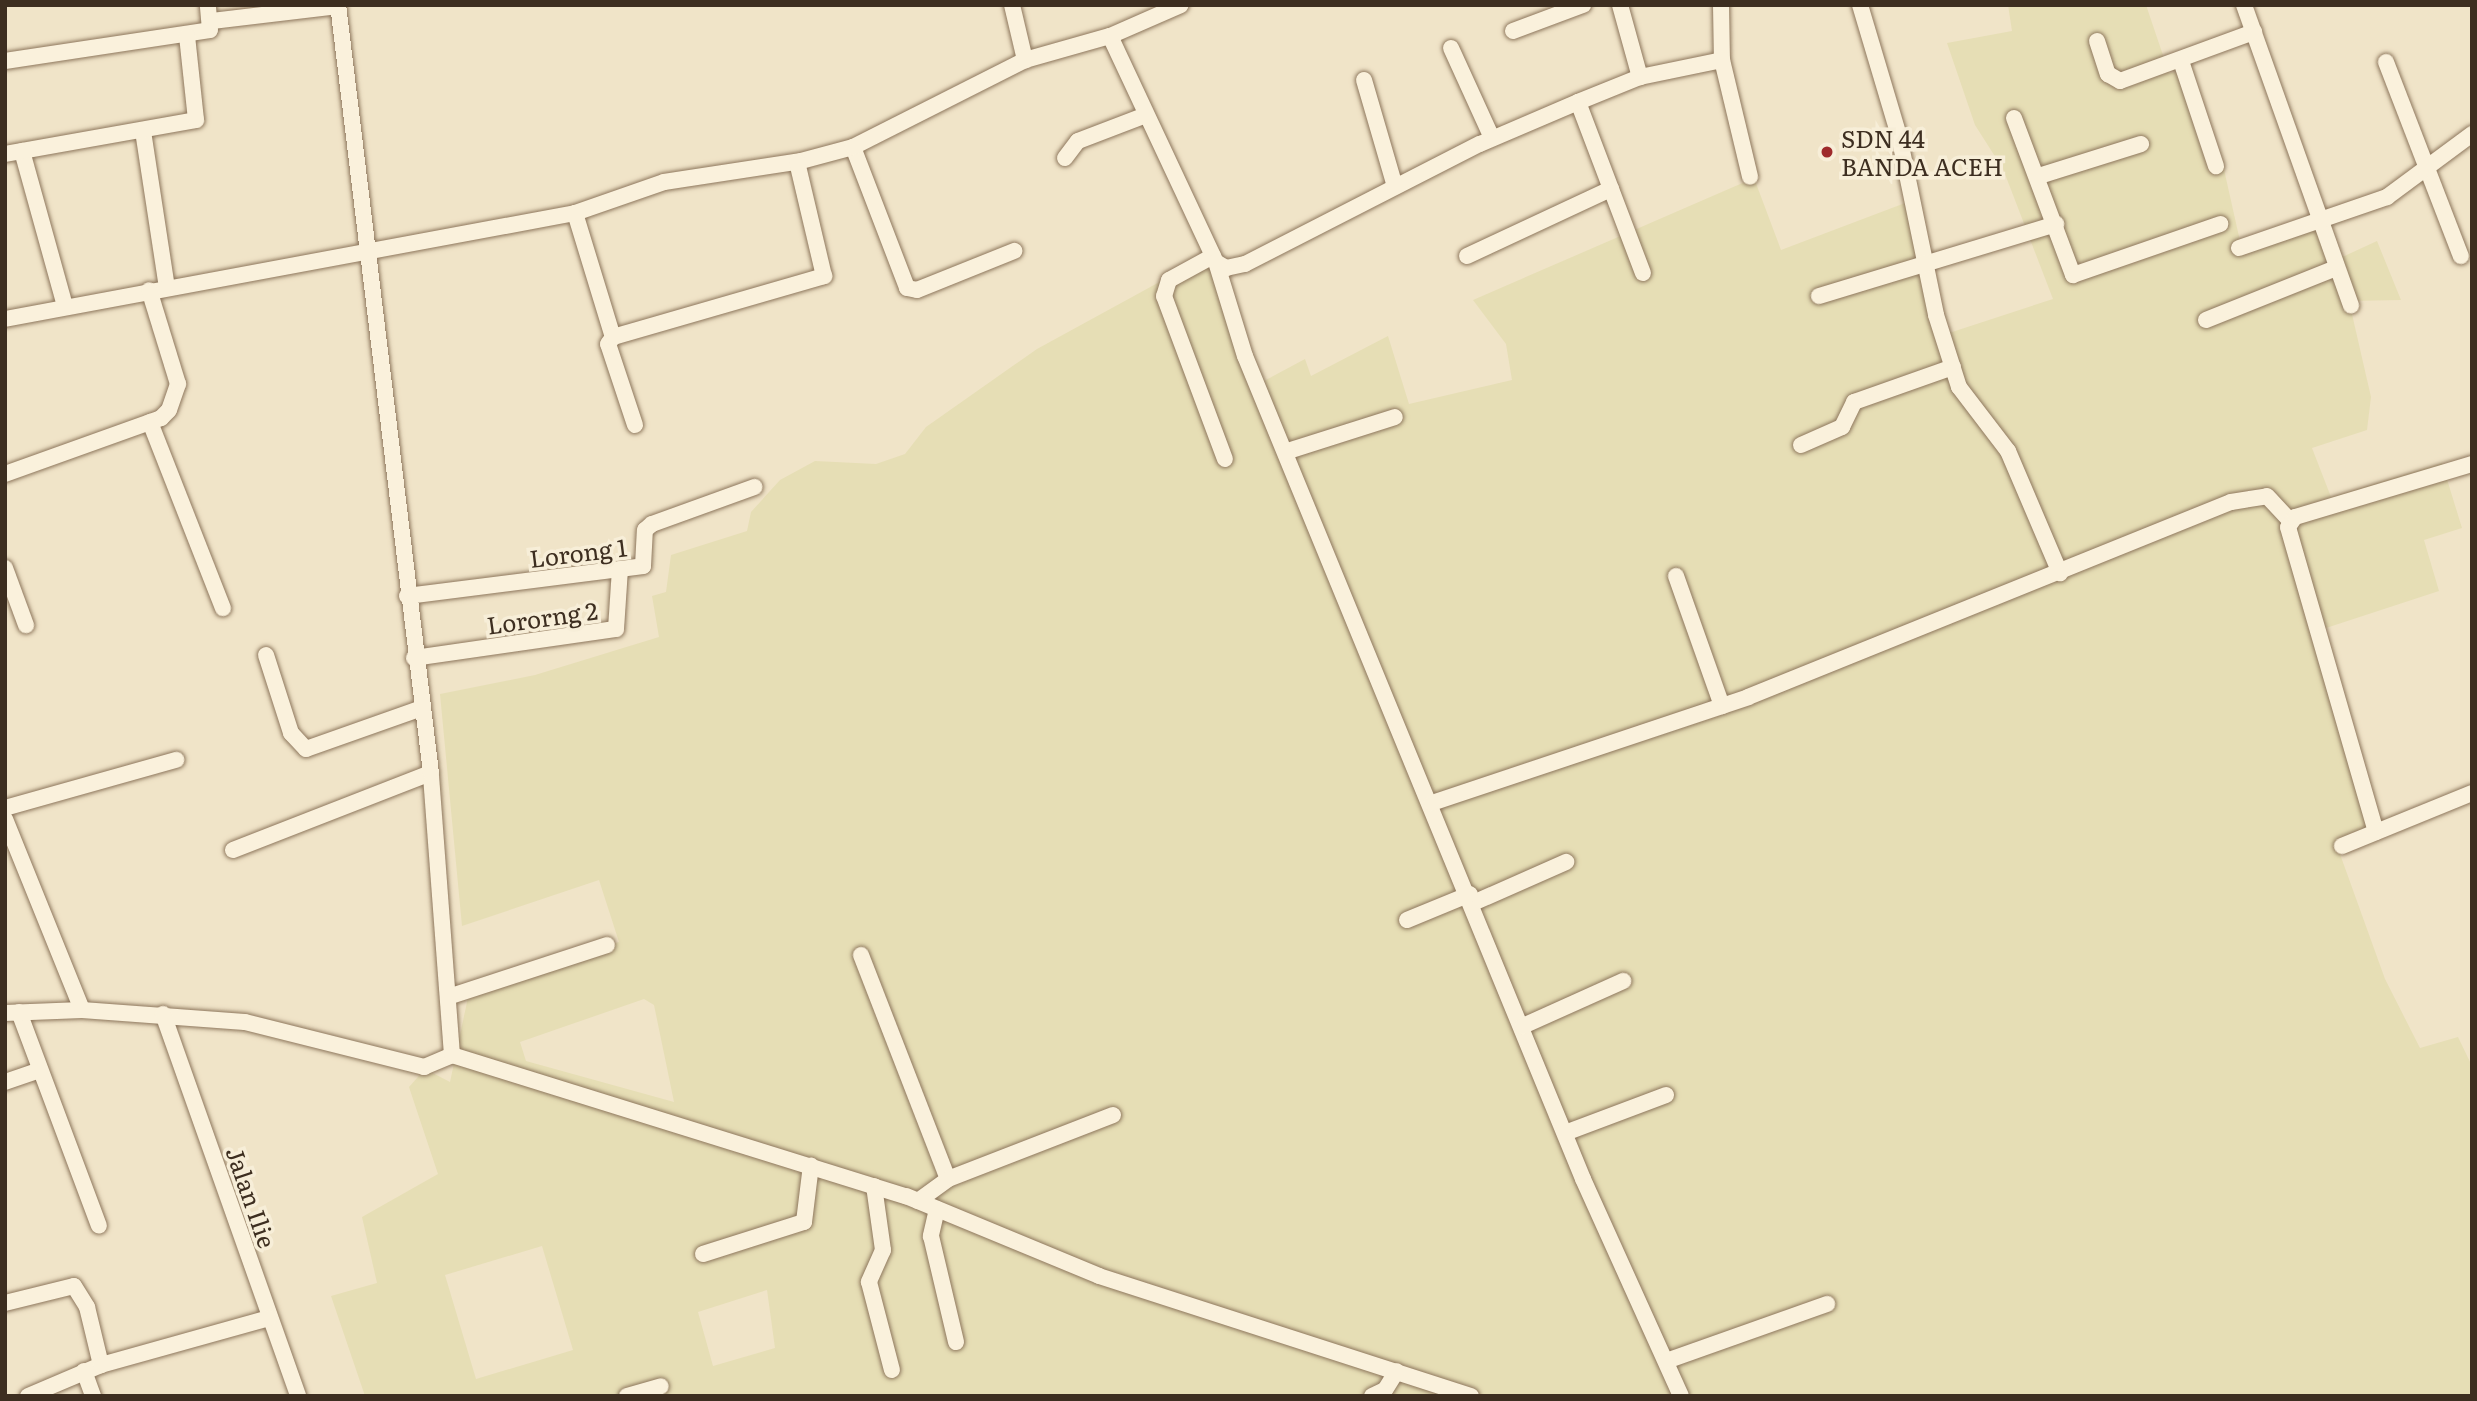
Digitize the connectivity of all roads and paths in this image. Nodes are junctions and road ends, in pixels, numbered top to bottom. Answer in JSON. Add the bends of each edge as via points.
{"nodes":[{"id":1,"x":1012,"y":5,"type":"edge"},
{"id":2,"x":1583,"y":5,"type":"edge"},
{"id":3,"x":1620,"y":5,"type":"edge"},
{"id":4,"x":1721,"y":5,"type":"edge"},
{"id":5,"x":1860,"y":5,"type":"edge"},
{"id":6,"x":2244,"y":5,"type":"edge"},
{"id":7,"x":338,"y":6,"type":"edge"},
{"id":8,"x":1176,"y":6,"type":"edge"},
{"id":9,"x":210,"y":13,"type":"edge"},
{"id":10,"x":1513,"y":31,"type":"dead end"},
{"id":11,"x":2254,"y":32,"type":"junction"},
{"id":12,"x":187,"y":36,"type":"junction"},
{"id":13,"x":1110,"y":36,"type":"junction"},
{"id":14,"x":2097,"y":41,"type":"dead end"},
{"id":15,"x":1451,"y":48,"type":"dead end"},
{"id":16,"x":1025,"y":60,"type":"junction"},
{"id":17,"x":1722,"y":60,"type":"junction"},
{"id":18,"x":5,"y":61,"type":"edge"},
{"id":19,"x":2181,"y":61,"type":"junction"},
{"id":20,"x":2386,"y":62,"type":"dead end"},
{"id":21,"x":1640,"y":77,"type":"junction"},
{"id":22,"x":1364,"y":80,"type":"dead end"},
{"id":23,"x":1578,"y":102,"type":"junction"},
{"id":24,"x":1143,"y":116,"type":"junction"},
{"id":25,"x":2014,"y":118,"type":"dead end"},
{"id":26,"x":143,"y":131,"type":"junction"},
{"id":27,"x":2472,"y":134,"type":"edge"},
{"id":28,"x":1492,"y":138,"type":"junction"},
{"id":29,"x":2141,"y":144,"type":"dead end"},
{"id":30,"x":853,"y":147,"type":"junction"},
{"id":31,"x":22,"y":151,"type":"junction"},
{"id":32,"x":5,"y":154,"type":"edge"},
{"id":33,"x":1065,"y":158,"type":"dead end"},
{"id":34,"x":797,"y":162,"type":"junction"},
{"id":35,"x":2216,"y":166,"type":"dead end"},
{"id":36,"x":2428,"y":169,"type":"junction"},
{"id":37,"x":2039,"y":176,"type":"junction"},
{"id":38,"x":1750,"y":177,"type":"dead end"},
{"id":39,"x":1395,"y":187,"type":"junction"},
{"id":40,"x":1611,"y":189,"type":"junction"},
{"id":41,"x":575,"y":213,"type":"junction"},
{"id":42,"x":2320,"y":222,"type":"junction"},
{"id":43,"x":2056,"y":224,"type":"junction"},
{"id":44,"x":2220,"y":224,"type":"dead end"},
{"id":45,"x":2239,"y":248,"type":"dead end"},
{"id":46,"x":1014,"y":251,"type":"dead end"},
{"id":47,"x":366,"y":254,"type":"junction"},
{"id":48,"x":1467,"y":256,"type":"dead end"},
{"id":49,"x":2461,"y":256,"type":"dead end"},
{"id":50,"x":1214,"y":259,"type":"junction"},
{"id":51,"x":1925,"y":262,"type":"junction"},
{"id":52,"x":2336,"y":268,"type":"junction"},
{"id":53,"x":1643,"y":272,"type":"dead end"},
{"id":54,"x":167,"y":287,"type":"junction"},
{"id":55,"x":149,"y":290,"type":"junction"},
{"id":56,"x":1819,"y":296,"type":"dead end"},
{"id":57,"x":65,"y":306,"type":"junction"},
{"id":58,"x":2351,"y":306,"type":"dead end"},
{"id":59,"x":5,"y":319,"type":"edge"},
{"id":60,"x":2206,"y":320,"type":"dead end"},
{"id":61,"x":613,"y":337,"type":"junction"},
{"id":62,"x":1953,"y":367,"type":"junction"},
{"id":63,"x":1395,"y":417,"type":"dead end"},
{"id":64,"x":149,"y":422,"type":"junction"},
{"id":65,"x":635,"y":425,"type":"dead end"},
{"id":66,"x":1801,"y":445,"type":"dead end"},
{"id":67,"x":1288,"y":451,"type":"junction"},
{"id":68,"x":1225,"y":459,"type":"dead end"},
{"id":69,"x":2472,"y":464,"type":"edge"},
{"id":70,"x":5,"y":474,"type":"edge"},
{"id":71,"x":754,"y":487,"type":"dead end"},
{"id":72,"x":2290,"y":521,"type":"junction"},
{"id":73,"x":5,"y":568,"type":"edge"},
{"id":74,"x":620,"y":569,"type":"junction"},
{"id":75,"x":2060,"y":573,"type":"junction"},
{"id":76,"x":1676,"y":576,"type":"dead end"},
{"id":77,"x":407,"y":596,"type":"junction"},
{"id":78,"x":223,"y":608,"type":"dead end"},
{"id":79,"x":26,"y":625,"type":"dead end"},
{"id":80,"x":266,"y":655,"type":"dead end"},
{"id":81,"x":414,"y":658,"type":"junction"},
{"id":82,"x":1722,"y":706,"type":"junction"},
{"id":83,"x":422,"y":708,"type":"junction"},
{"id":84,"x":176,"y":760,"type":"dead end"},
{"id":85,"x":431,"y":773,"type":"junction"},
{"id":86,"x":2472,"y":793,"type":"edge"},
{"id":87,"x":1432,"y":803,"type":"junction"},
{"id":88,"x":5,"y":808,"type":"edge"},
{"id":89,"x":5,"y":819,"type":"edge"},
{"id":90,"x":2376,"y":832,"type":"junction"},
{"id":91,"x":2343,"y":846,"type":"dead end"},
{"id":92,"x":233,"y":850,"type":"dead end"},
{"id":93,"x":1566,"y":862,"type":"dead end"},
{"id":94,"x":1472,"y":899,"type":"junction"},
{"id":95,"x":1407,"y":920,"type":"dead end"},
{"id":96,"x":607,"y":945,"type":"dead end"},
{"id":97,"x":861,"y":956,"type":"dead end"},
{"id":98,"x":1623,"y":981,"type":"dead end"},
{"id":99,"x":452,"y":996,"type":"junction"},
{"id":100,"x":82,"y":1010,"type":"junction"},
{"id":101,"x":12,"y":1012,"type":"edge"},
{"id":102,"x":163,"y":1014,"type":"junction"},
{"id":103,"x":1523,"y":1026,"type":"junction"},
{"id":104,"x":452,"y":1055,"type":"junction"},
{"id":105,"x":40,"y":1070,"type":"junction"},
{"id":106,"x":5,"y":1082,"type":"edge"},
{"id":107,"x":1666,"y":1095,"type":"dead end"},
{"id":108,"x":1113,"y":1115,"type":"dead end"},
{"id":109,"x":1565,"y":1133,"type":"junction"},
{"id":110,"x":811,"y":1165,"type":"junction"},
{"id":111,"x":948,"y":1180,"type":"junction"},
{"id":112,"x":874,"y":1186,"type":"junction"},
{"id":113,"x":918,"y":1202,"type":"junction"},
{"id":114,"x":937,"y":1209,"type":"junction"},
{"id":115,"x":99,"y":1226,"type":"dead end"},
{"id":116,"x":703,"y":1254,"type":"dead end"},
{"id":117,"x":5,"y":1303,"type":"edge"},
{"id":118,"x":1827,"y":1304,"type":"dead end"},
{"id":119,"x":269,"y":1318,"type":"junction"},
{"id":120,"x":956,"y":1342,"type":"dead end"},
{"id":121,"x":1666,"y":1361,"type":"junction"},
{"id":122,"x":102,"y":1365,"type":"junction"},
{"id":123,"x":892,"y":1370,"type":"dead end"},
{"id":124,"x":83,"y":1371,"type":"junction"},
{"id":125,"x":1397,"y":1371,"type":"junction"},
{"id":126,"x":662,"y":1386,"type":"dead end"},
{"id":127,"x":27,"y":1396,"type":"edge"},
{"id":128,"x":93,"y":1396,"type":"edge"},
{"id":129,"x":298,"y":1396,"type":"edge"},
{"id":130,"x":627,"y":1396,"type":"edge"},
{"id":131,"x":1372,"y":1396,"type":"edge"},
{"id":132,"x":1471,"y":1396,"type":"edge"},
{"id":133,"x":1681,"y":1396,"type":"edge"}],
"edges":[{"from":1,"to":16,"type":"street"},
{"from":2,"to":10,"type":"street"},
{"from":3,"to":21,"type":"street"},
{"from":4,"to":17,"type":"street"},
{"from":5,"to":51,"type":"street","via":[[1899,136]]},
{"from":6,"to":11,"type":"street"},
{"from":7,"to":9,"type":"street"},
{"from":7,"to":47,"type":"street"},
{"from":8,"to":13,"type":"street"},
{"from":9,"to":12,"type":"street","via":[[211,30]]},
{"from":11,"to":19,"type":"street"},
{"from":11,"to":42,"type":"street"},
{"from":12,"to":18,"type":"street"},
{"from":12,"to":26,"type":"street","via":[[196,120]]},
{"from":13,"to":16,"type":"street"},
{"from":13,"to":24,"type":"street"},
{"from":14,"to":19,"type":"street","via":[[2114,79]]},
{"from":15,"to":28,"type":"street"},
{"from":16,"to":30,"type":"street"},
{"from":17,"to":21,"type":"street"},
{"from":17,"to":38,"type":"street"},
{"from":19,"to":35,"type":"street"},
{"from":20,"to":36,"type":"street"},
{"from":21,"to":23,"type":"street"},
{"from":22,"to":39,"type":"street"},
{"from":23,"to":28,"type":"street"},
{"from":23,"to":40,"type":"street"},
{"from":24,"to":33,"type":"street","via":[[1078,141]]},
{"from":24,"to":50,"type":"street"},
{"from":25,"to":37,"type":"street"},
{"from":26,"to":31,"type":"street"},
{"from":26,"to":54,"type":"street"},
{"from":27,"to":36,"type":"street"},
{"from":28,"to":39,"type":"street"},
{"from":29,"to":37,"type":"street"},
{"from":30,"to":34,"type":"street"},
{"from":30,"to":46,"type":"street","via":[[907,288],[917,290]]},
{"from":31,"to":32,"type":"street"},
{"from":31,"to":57,"type":"street"},
{"from":34,"to":41,"type":"street","via":[[664,181]]},
{"from":34,"to":61,"type":"street","via":[[824,276]]},
{"from":36,"to":42,"type":"street","via":[[2387,197]]},
{"from":36,"to":49,"type":"street"},
{"from":37,"to":43,"type":"street"},
{"from":39,"to":50,"type":"street","via":[[1245,264],[1226,268]]},
{"from":40,"to":48,"type":"street"},
{"from":40,"to":53,"type":"street"},
{"from":41,"to":47,"type":"street"},
{"from":41,"to":61,"type":"street"},
{"from":42,"to":45,"type":"street"},
{"from":42,"to":52,"type":"street"},
{"from":43,"to":44,"type":"street","via":[[2073,275]]},
{"from":43,"to":51,"type":"street"},
{"from":47,"to":54,"type":"street"},
{"from":47,"to":77,"type":"street"},
{"from":50,"to":67,"type":"street","via":[[1245,356]]},
{"from":50,"to":68,"type":"street","via":[[1169,280],[1164,296]]},
{"from":51,"to":56,"type":"street"},
{"from":51,"to":62,"type":"street"},
{"from":52,"to":58,"type":"street"},
{"from":52,"to":60,"type":"street"},
{"from":54,"to":55,"type":"street"},
{"from":55,"to":57,"type":"street"},
{"from":55,"to":64,"type":"street","via":[[178,384],[170,410]]},
{"from":57,"to":59,"type":"street"},
{"from":61,"to":65,"type":"street","via":[[608,344]]},
{"from":62,"to":66,"type":"street","via":[[1854,402],[1842,427]]},
{"from":62,"to":75,"type":"street","via":[[1966,400],[1992,424],[2008,451]]},
{"from":63,"to":67,"type":"street"},
{"from":64,"to":70,"type":"street"},
{"from":64,"to":78,"type":"street"},
{"from":67,"to":87,"type":"street"},
{"from":69,"to":72,"type":"street"},
{"from":71,"to":74,"type":"street","name":"Lorong 1","via":[[652,524],[645,530],[643,566]]},
{"from":72,"to":75,"type":"street","via":[[2267,496],[2248,498]]},
{"from":72,"to":90,"type":"street"},
{"from":73,"to":79,"type":"street"},
{"from":74,"to":77,"type":"street","name":"Lorong 1"},
{"from":74,"to":81,"type":"street","name":"Lororng 2","via":[[616,629]]},
{"from":75,"to":82,"type":"street"},
{"from":76,"to":82,"type":"street"},
{"from":77,"to":81,"type":"street"},
{"from":80,"to":83,"type":"street","via":[[291,733],[306,749]]},
{"from":81,"to":83,"type":"street"},
{"from":82,"to":87,"type":"street"},
{"from":83,"to":85,"type":"street"},
{"from":84,"to":88,"type":"street"},
{"from":85,"to":92,"type":"street"},
{"from":85,"to":99,"type":"street"},
{"from":86,"to":90,"type":"street"},
{"from":87,"to":94,"type":"street"},
{"from":89,"to":100,"type":"street"},
{"from":90,"to":91,"type":"street"},
{"from":93,"to":94,"type":"street"},
{"from":94,"to":95,"type":"street"},
{"from":94,"to":103,"type":"street"},
{"from":96,"to":99,"type":"street"},
{"from":97,"to":111,"type":"street"},
{"from":98,"to":103,"type":"street"},
{"from":99,"to":104,"type":"street"},
{"from":100,"to":101,"type":"street"},
{"from":100,"to":102,"type":"street"},
{"from":101,"to":105,"type":"street"},
{"from":102,"to":104,"type":"street","via":[[245,1022],[424,1067]]},
{"from":102,"to":119,"type":"street","name":"Jalan Ilie"},
{"from":103,"to":109,"type":"street"},
{"from":104,"to":110,"type":"street","via":[[618,1110],[701,1128]]},
{"from":105,"to":106,"type":"street"},
{"from":105,"to":115,"type":"street"},
{"from":107,"to":109,"type":"street"},
{"from":108,"to":111,"type":"street"},
{"from":109,"to":121,"type":"street"},
{"from":110,"to":112,"type":"street"},
{"from":110,"to":116,"type":"street","via":[[804,1222]]},
{"from":111,"to":113,"type":"street"},
{"from":112,"to":113,"type":"street"},
{"from":112,"to":123,"type":"street","via":[[883,1250],[869,1282]]},
{"from":113,"to":114,"type":"street"},
{"from":114,"to":120,"type":"street","via":[[931,1236]]},
{"from":114,"to":125,"type":"street","via":[[1099,1276]]},
{"from":117,"to":122,"type":"street","via":[[74,1286],[87,1307]]},
{"from":118,"to":121,"type":"street"},
{"from":119,"to":122,"type":"street"},
{"from":119,"to":129,"type":"street","name":"Jalan Ilie"},
{"from":121,"to":133,"type":"street"},
{"from":122,"to":124,"type":"street"},
{"from":124,"to":127,"type":"street"},
{"from":124,"to":128,"type":"street"},
{"from":125,"to":131,"type":"street","via":[[1387,1388]]},
{"from":125,"to":132,"type":"street"},
{"from":126,"to":130,"type":"street"}]}
